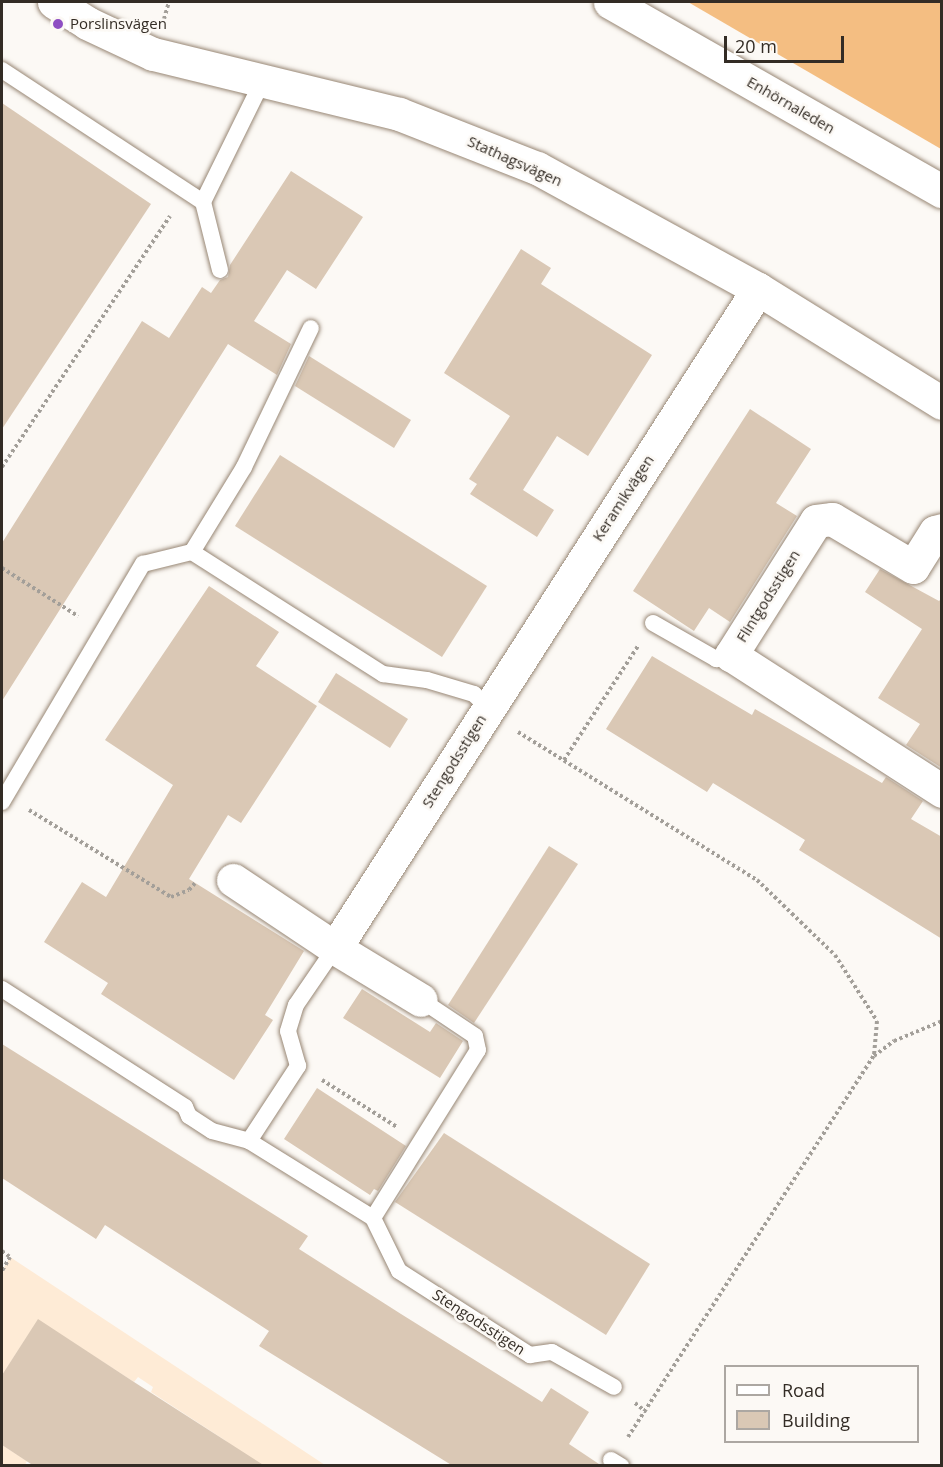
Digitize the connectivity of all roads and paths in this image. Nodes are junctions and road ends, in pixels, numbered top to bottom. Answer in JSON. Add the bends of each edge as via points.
{"nodes":[{"id":1,"x":54,"y":2,"type":"edge"},
{"id":2,"x":610,"y":2,"type":"edge"},
{"id":3,"x":2,"y":70,"type":"edge"},
{"id":4,"x":262,"y":82,"type":"junction"},
{"id":5,"x":942,"y":191,"type":"edge"},
{"id":6,"x":186,"y":193,"type":"junction"},
{"id":7,"x":203,"y":202,"type":"junction"},
{"id":8,"x":220,"y":270,"type":"dead end"},
{"id":9,"x":758,"y":289,"type":"junction"},
{"id":10,"x":311,"y":328,"type":"dead end"},
{"id":11,"x":942,"y":403,"type":"edge"},
{"id":12,"x":2,"y":466,"type":"edge"},
{"id":13,"x":942,"y":530,"type":"edge"},
{"id":14,"x":192,"y":552,"type":"junction"},
{"id":15,"x":2,"y":568,"type":"edge"},
{"id":16,"x":653,"y":622,"type":"joint"},
{"id":17,"x":101,"y":631,"type":"junction"},
{"id":18,"x":731,"y":655,"type":"junction"},
{"id":19,"x":487,"y":707,"type":"junction"},
{"id":20,"x":564,"y":760,"type":"junction"},
{"id":21,"x":942,"y":791,"type":"edge"},
{"id":22,"x":4,"y":798,"type":"edge"},
{"id":23,"x":233,"y":880,"type":"joint"},
{"id":24,"x":335,"y":948,"type":"junction"},
{"id":25,"x":2,"y":989,"type":"edge"},
{"id":26,"x":421,"y":1000,"type":"joint"},
{"id":27,"x":942,"y":1021,"type":"edge"},
{"id":28,"x":874,"y":1056,"type":"junction"},
{"id":29,"x":298,"y":1066,"type":"junction"},
{"id":30,"x":249,"y":1141,"type":"junction"},
{"id":31,"x":420,"y":1141,"type":"junction"},
{"id":32,"x":373,"y":1218,"type":"junction"},
{"id":33,"x":2,"y":1251,"type":"edge"},
{"id":34,"x":2,"y":1271,"type":"edge"},
{"id":35,"x":614,"y":1387,"type":"dead end"},
{"id":36,"x":616,"y":1463,"type":"edge"}],
"edges":[{"from":1,"to":4,"type":"street","name":"Stathagsvägen","via":[[87,23],[153,54]]},
{"from":2,"to":5,"type":"street","name":"Enhörnaleden"},
{"from":3,"to":6,"type":"lane"},
{"from":4,"to":7,"type":"lane"},
{"from":4,"to":9,"type":"street","name":"Stathagsvägen","via":[[399,114],[537,168]]},
{"from":6,"to":7,"type":"lane"},
{"from":6,"to":12,"type":"path"},
{"from":7,"to":8,"type":"lane"},
{"from":9,"to":11,"type":"street","name":"Stathagsvägen"},
{"from":9,"to":19,"type":"street","name":"Keramikvägen"},
{"from":10,"to":14,"type":"lane","via":[[244,467]]},
{"from":13,"to":18,"type":"street","name":"Flintgodsstigen","via":[[935,532],[913,567],[832,519],[816,520]]},
{"from":14,"to":17,"type":"lane","via":[[143,564]]},
{"from":14,"to":19,"type":"lane","name":"Stengodsstigen","via":[[383,674],[474,694]]},
{"from":15,"to":17,"type":"path"},
{"from":16,"to":18,"type":"lane","via":[[716,659]]},
{"from":16,"to":20,"type":"path"},
{"from":17,"to":22,"type":"lane"},
{"from":18,"to":21,"type":"street","name":"Flintgodsstigen"},
{"from":19,"to":20,"type":"path"},
{"from":19,"to":24,"type":"street","name":"Stengodsstigen"},
{"from":20,"to":28,"type":"path","via":[[757,880],[835,955],[878,1021]]},
{"from":22,"to":23,"type":"path","via":[[171,897],[197,882],[221,875]]},
{"from":23,"to":24,"type":"street"},
{"from":24,"to":26,"type":"street"},
{"from":24,"to":29,"type":"lane","name":"Stengodsstigen","via":[[296,1005],[288,1031]]},
{"from":25,"to":30,"type":"lane","via":[[185,1107],[189,1116],[212,1131]]},
{"from":26,"to":31,"type":"lane","via":[[475,1036],[478,1050]]},
{"from":27,"to":28,"type":"path","via":[[894,1041]]},
{"from":28,"to":36,"type":"path"},
{"from":29,"to":30,"type":"lane"},
{"from":29,"to":31,"type":"path"},
{"from":30,"to":32,"type":"lane"},
{"from":31,"to":32,"type":"lane"},
{"from":32,"to":35,"type":"lane","name":"Stengodsstigen","via":[[399,1271],[530,1355],[552,1352]]},
{"from":33,"to":34,"type":"path","via":[[10,1257]]}]}
